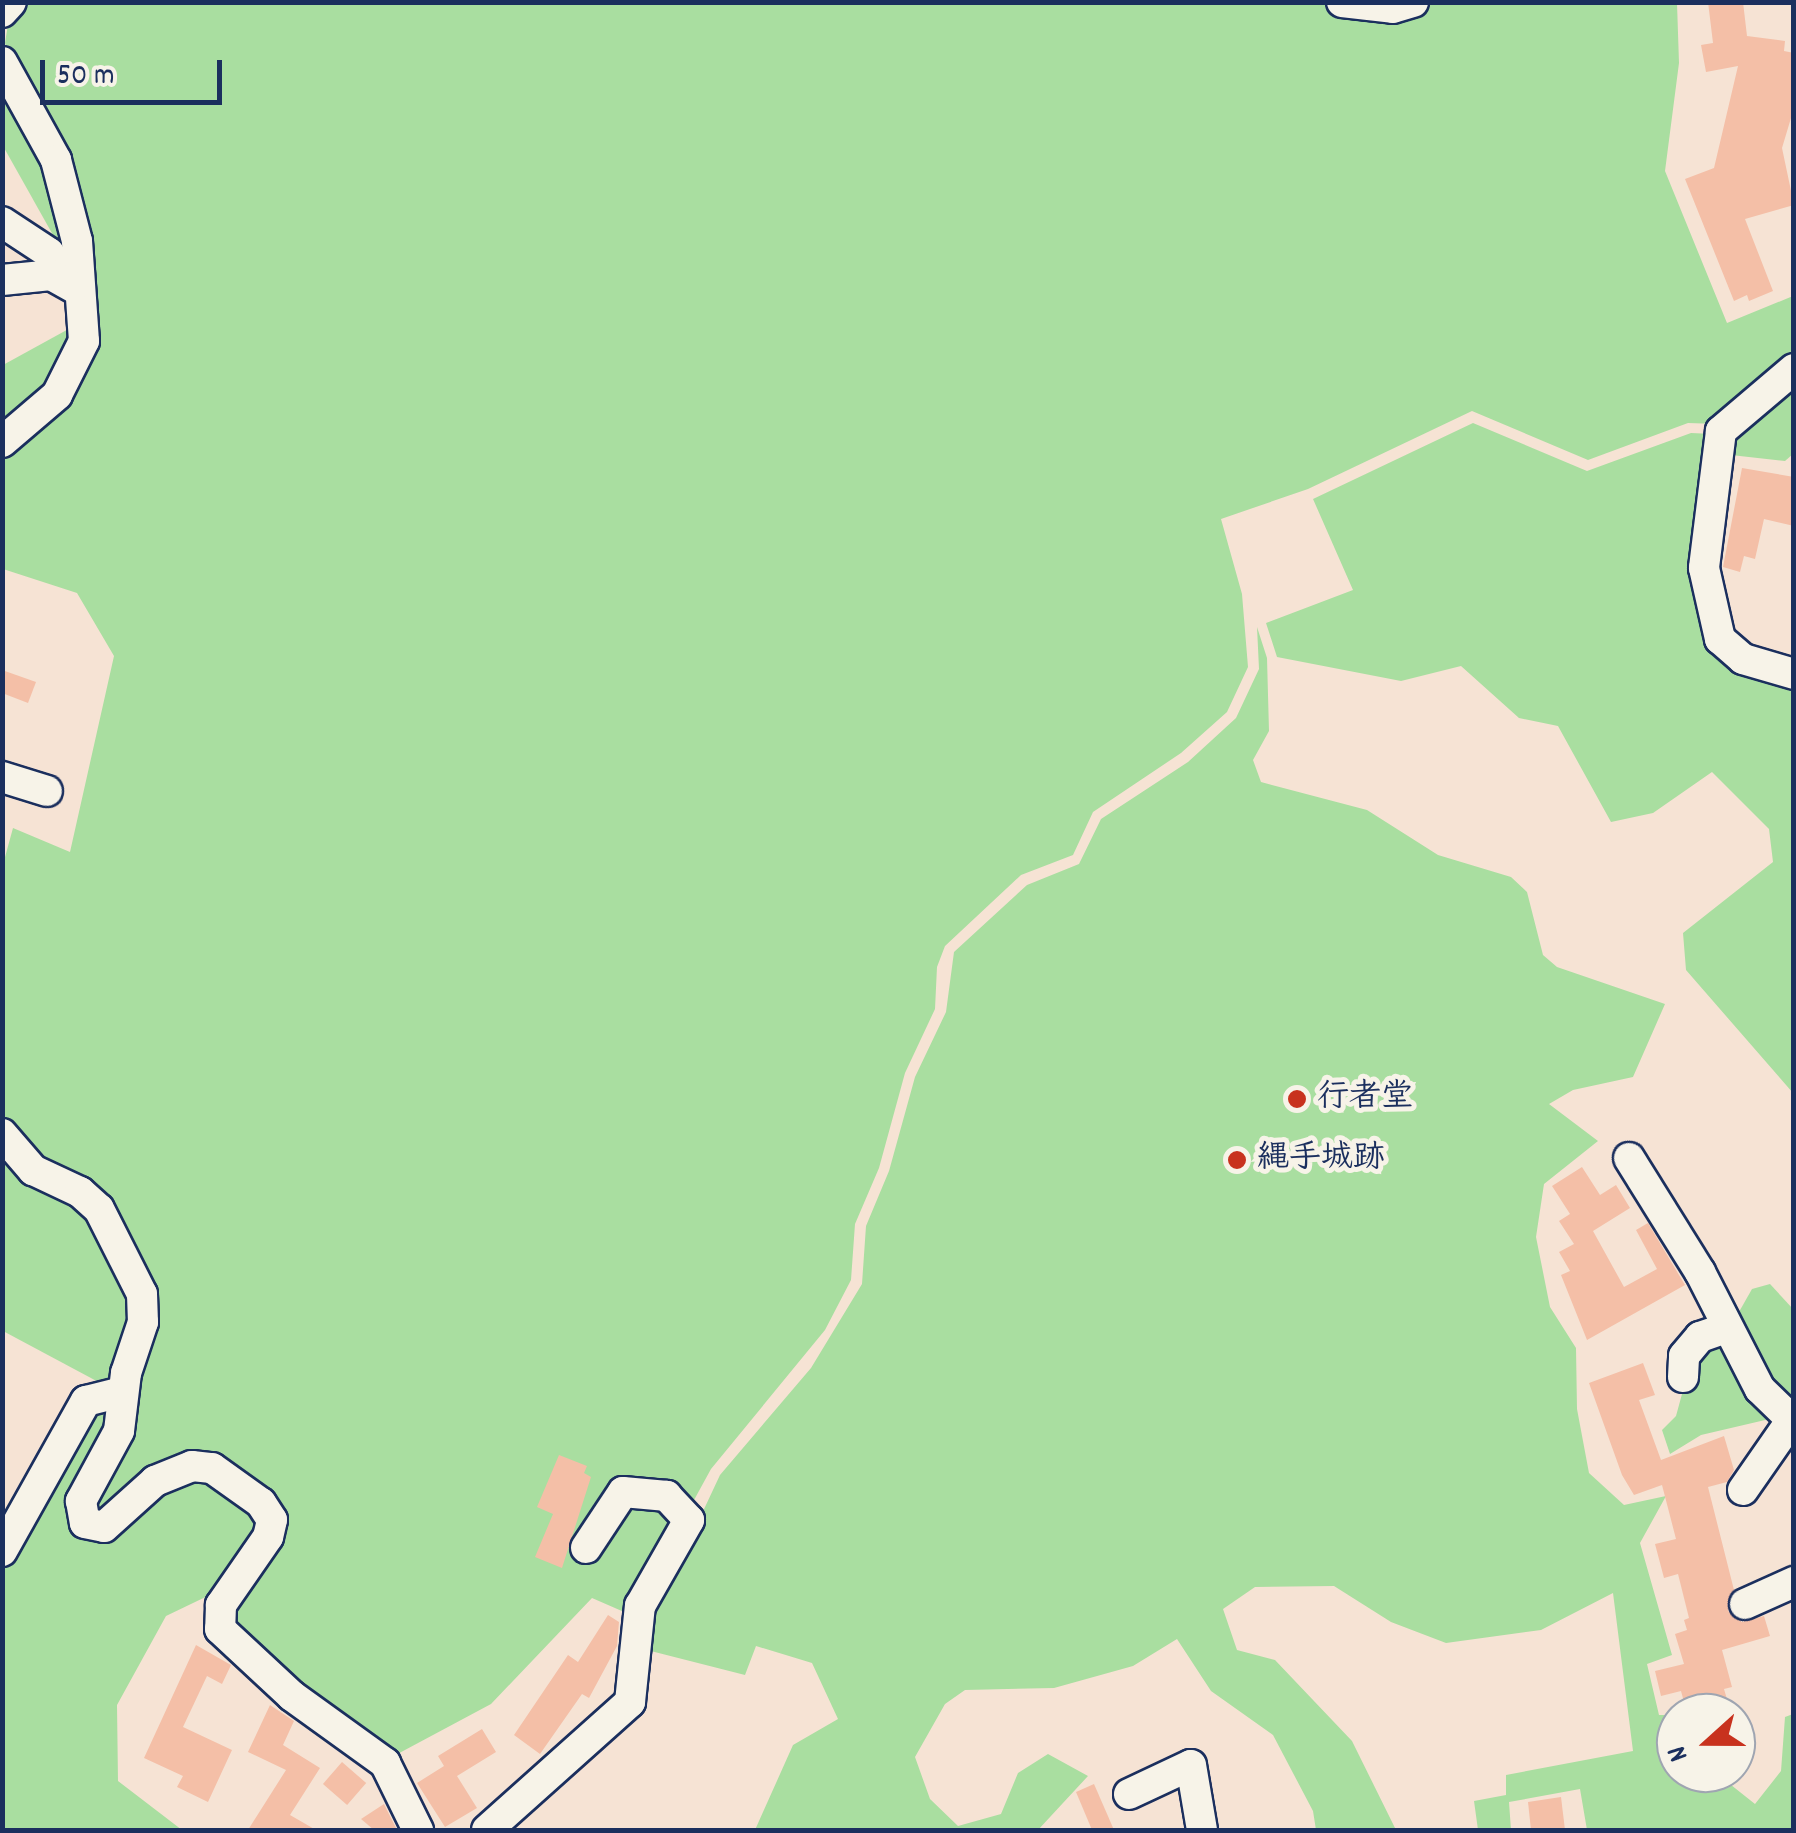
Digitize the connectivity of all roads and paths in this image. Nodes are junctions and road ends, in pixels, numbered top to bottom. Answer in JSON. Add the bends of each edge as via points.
{"nodes":[{"id":1,"x":11,"y":2,"type":"edge"},
{"id":2,"x":1342,"y":2,"type":"edge"},
{"id":3,"x":1413,"y":2,"type":"edge"},
{"id":4,"x":2,"y":12,"type":"edge"},
{"id":5,"x":2,"y":62,"type":"edge"},
{"id":6,"x":2,"y":222,"type":"edge"},
{"id":7,"x":2,"y":280,"type":"edge"},
{"id":8,"x":74,"y":288,"type":"junction"},
{"id":9,"x":1794,"y":369,"type":"edge"},
{"id":10,"x":2,"y":442,"type":"edge"},
{"id":11,"x":1794,"y":674,"type":"edge"},
{"id":12,"x":2,"y":778,"type":"edge"},
{"id":13,"x":47,"y":790,"type":"dead end"},
{"id":14,"x":2,"y":1134,"type":"edge"},
{"id":15,"x":1628,"y":1158,"type":"dead end"},
{"id":16,"x":1726,"y":1328,"type":"junction"},
{"id":17,"x":1683,"y":1377,"type":"dead end"},
{"id":18,"x":122,"y":1392,"type":"junction"},
{"id":19,"x":1792,"y":1421,"type":"edge"},
{"id":20,"x":1743,"y":1490,"type":"dead end"},
{"id":21,"x":586,"y":1548,"type":"dead end"},
{"id":22,"x":2,"y":1551,"type":"edge"},
{"id":23,"x":1794,"y":1582,"type":"edge"},
{"id":24,"x":1745,"y":1604,"type":"dead end"},
{"id":25,"x":1129,"y":1794,"type":"dead end"},
{"id":26,"x":418,"y":1830,"type":"edge"},
{"id":27,"x":488,"y":1830,"type":"edge"},
{"id":28,"x":1202,"y":1830,"type":"edge"}],
"edges":[{"from":1,"to":4,"type":"street"},
{"from":2,"to":3,"type":"street"},
{"from":5,"to":8,"type":"street","via":[[56,160]]},
{"from":6,"to":8,"type":"street","via":[[48,254]]},
{"from":7,"to":8,"type":"street","via":[[51,275]]},
{"from":8,"to":10,"type":"street","via":[[84,341],[75,366],[57,395]]},
{"from":9,"to":11,"type":"street","via":[[1721,431],[1704,568],[1720,639],[1743,659]]},
{"from":12,"to":13,"type":"street"},
{"from":14,"to":18,"type":"street","via":[[33,1170],[99,1209],[134,1270],[143,1322]]},
{"from":15,"to":16,"type":"street","via":[[1700,1272]]},
{"from":16,"to":17,"type":"street","via":[[1700,1337],[1684,1356]]},
{"from":16,"to":19,"type":"street","via":[[1760,1389]]},
{"from":18,"to":22,"type":"street","via":[[86,1402]]},
{"from":18,"to":26,"type":"street","via":[[114,1448],[81,1501],[85,1523],[104,1526],[155,1481],[192,1466],[212,1468],[267,1508],[268,1537],[221,1605],[220,1629],[292,1696],[386,1763]]},
{"from":19,"to":20,"type":"street"},
{"from":21,"to":27,"type":"street","via":[[623,1492],[667,1496],[689,1520],[640,1606],[630,1702]]},
{"from":23,"to":24,"type":"street"},
{"from":25,"to":28,"type":"street","via":[[1192,1765]]}]}
